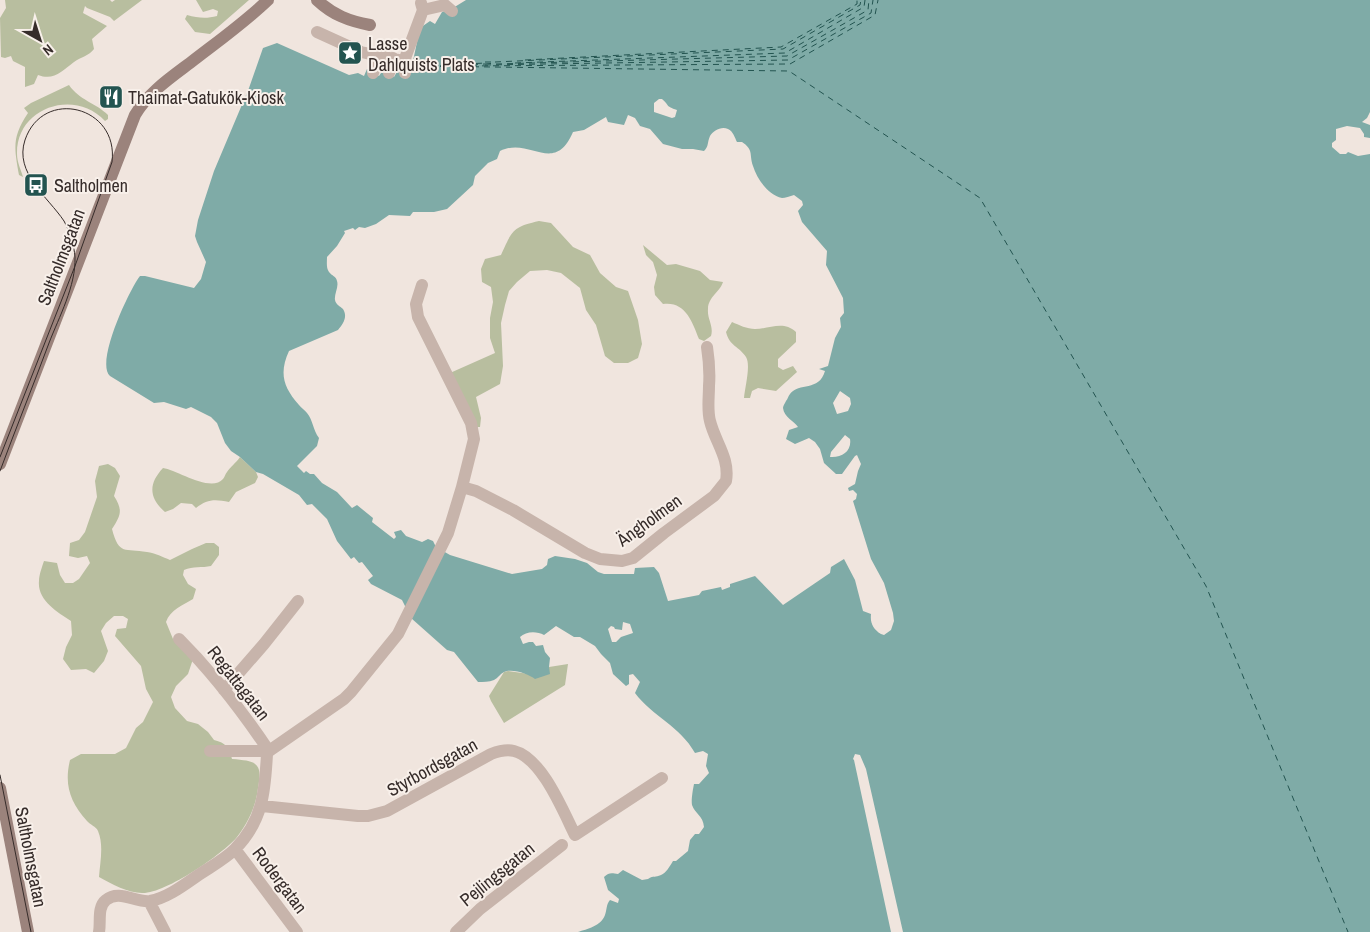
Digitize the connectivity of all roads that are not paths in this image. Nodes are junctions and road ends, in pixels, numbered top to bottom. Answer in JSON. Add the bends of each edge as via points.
{"nodes":[{"id":1,"x":268,"y":0,"type":"edge"},
{"id":2,"x":317,"y":0,"type":"edge"},
{"id":3,"x":422,"y":7,"type":"junction"},
{"id":4,"x":452,"y":11,"type":"dead end"},
{"id":5,"x":438,"y":18,"type":"dead end"},
{"id":6,"x":370,"y":25,"type":"dead end"},
{"id":7,"x":316,"y":32,"type":"dead end"},
{"id":8,"x":379,"y":56,"type":"junction"},
{"id":9,"x":403,"y":65,"type":"junction"},
{"id":10,"x":373,"y":73,"type":"dead end"},
{"id":11,"x":389,"y":73,"type":"dead end"},
{"id":12,"x":422,"y":285,"type":"dead end"},
{"id":13,"x":707,"y":347,"type":"dead end"},
{"id":14,"x":0,"y":464,"type":"edge"},
{"id":15,"x":462,"y":487,"type":"junction"},
{"id":16,"x":298,"y":601,"type":"dead end"},
{"id":17,"x":179,"y":639,"type":"dead end"},
{"id":18,"x":224,"y":690,"type":"junction"},
{"id":19,"x":210,"y":751,"type":"dead end"},
{"id":20,"x":268,"y":751,"type":"junction"},
{"id":21,"x":662,"y":778,"type":"dead end"},
{"id":22,"x":0,"y":788,"type":"edge"},
{"id":23,"x":262,"y":806,"type":"junction"},
{"id":24,"x":562,"y":845,"type":"dead end"},
{"id":25,"x":235,"y":849,"type":"junction"},
{"id":26,"x":149,"y":901,"type":"junction"},
{"id":27,"x":28,"y":932,"type":"edge"},
{"id":28,"x":99,"y":932,"type":"edge"},
{"id":29,"x":165,"y":932,"type":"edge"},
{"id":30,"x":297,"y":932,"type":"edge"},
{"id":31,"x":456,"y":932,"type":"edge"}],
"edges":[{"from":1,"to":14,"type":"street","name":"Saltholmsgatan","via":[[140,106]]},
{"from":2,"to":6,"type":"street","via":[[342,18]]},
{"from":3,"to":4,"type":"street","via":[[445,5]]},
{"from":3,"to":5,"type":"street"},
{"from":3,"to":9,"type":"street","via":[[414,43]]},
{"from":7,"to":8,"type":"street","via":[[361,52]]},
{"from":8,"to":9,"type":"street"},
{"from":8,"to":10,"type":"street"},
{"from":9,"to":11,"type":"street"},
{"from":12,"to":15,"type":"street","via":[[416,304],[418,317],[474,432]]},
{"from":13,"to":15,"type":"street","name":"Ängholmen","via":[[710,367],[708,414],[723,450],[726,481],[714,496],[633,558],[622,561],[594,557],[505,506]]},
{"from":15,"to":20,"type":"street","via":[[448,533],[398,634],[344,699]]},
{"from":16,"to":18,"type":"street"},
{"from":17,"to":18,"type":"street","name":"Regattagatan"},
{"from":18,"to":20,"type":"street","name":"Regattagatan"},
{"from":19,"to":20,"type":"street"},
{"from":20,"to":23,"type":"street"},
{"from":21,"to":23,"type":"street","name":"Styrbordsgatan","via":[[575,835],[548,782],[525,757],[511,750],[491,754],[379,814],[358,816]]},
{"from":22,"to":27,"type":"street","name":"Saltholmsgatan"},
{"from":23,"to":25,"type":"street"},
{"from":24,"to":31,"type":"street","name":"Pejlingsgatan","via":[[480,909]]},
{"from":25,"to":26,"type":"street","via":[[170,894]]},
{"from":25,"to":30,"type":"street","name":"Rodergatan"},
{"from":26,"to":28,"type":"street","via":[[116,895],[109,898],[101,906]]},
{"from":26,"to":29,"type":"street"}]}
